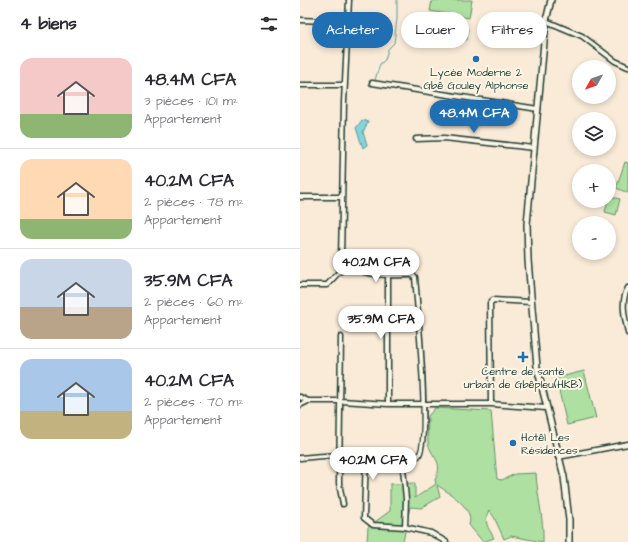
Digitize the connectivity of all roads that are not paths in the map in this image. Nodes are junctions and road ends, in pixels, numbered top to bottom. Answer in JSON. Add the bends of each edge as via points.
{"nodes":[{"id":1,"x":349,"y":0,"type":"edge"},
{"id":2,"x":550,"y":0,"type":"edge"},
{"id":3,"x":349,"y":12,"type":"edge"},
{"id":4,"x":547,"y":16,"type":"edge"},
{"id":5,"x":300,"y":20,"type":"edge"},
{"id":6,"x":312,"y":20,"type":"edge"},
{"id":7,"x":547,"y":21,"type":"edge"},
{"id":8,"x":347,"y":48,"type":"edge"},
{"id":9,"x":544,"y":48,"type":"edge"},
{"id":10,"x":628,"y":67,"type":"edge"},
{"id":11,"x":372,"y":83,"type":"dead end"},
{"id":12,"x":300,"y":85,"type":"edge"},
{"id":13,"x":345,"y":85,"type":"junction"},
{"id":14,"x":538,"y":110,"type":"junction"},
{"id":15,"x":416,"y":139,"type":"dead end"},
{"id":16,"x":533,"y":149,"type":"junction"},
{"id":17,"x":300,"y":197,"type":"edge"},
{"id":18,"x":342,"y":197,"type":"junction"},
{"id":19,"x":341,"y":259,"type":"junction"},
{"id":20,"x":348,"y":266,"type":"junction"},
{"id":21,"x":339,"y":272,"type":"junction"},
{"id":22,"x":388,"y":275,"type":"junction"},
{"id":23,"x":300,"y":285,"type":"edge"},
{"id":24,"x":628,"y":288,"type":"edge"},
{"id":25,"x":531,"y":302,"type":"junction"},
{"id":26,"x":627,"y":325,"type":"edge"},
{"id":27,"x":628,"y":333,"type":"edge"},
{"id":28,"x":341,"y":337,"type":"dead end"},
{"id":29,"x":300,"y":397,"type":"edge"},
{"id":30,"x":308,"y":401,"type":"junction"},
{"id":31,"x":342,"y":401,"type":"junction"},
{"id":32,"x":388,"y":404,"type":"junction"},
{"id":33,"x":424,"y":404,"type":"junction"},
{"id":34,"x":491,"y":404,"type":"junction"},
{"id":35,"x":300,"y":405,"type":"edge"},
{"id":36,"x":546,"y":408,"type":"junction"},
{"id":37,"x":628,"y":444,"type":"edge"},
{"id":38,"x":340,"y":455,"type":"junction"},
{"id":39,"x":366,"y":455,"type":"junction"},
{"id":40,"x":558,"y":457,"type":"junction"},
{"id":41,"x":300,"y":458,"type":"edge"},
{"id":42,"x":402,"y":458,"type":"junction"},
{"id":43,"x":343,"y":504,"type":"dead end"},
{"id":44,"x":405,"y":527,"type":"junction"},
{"id":45,"x":446,"y":542,"type":"edge"},
{"id":46,"x":569,"y":542,"type":"edge"}],
"edges":[{"from":1,"to":3,"type":"street"},
{"from":2,"to":4,"type":"main road"},
{"from":5,"to":6,"type":"street"},
{"from":7,"to":10,"type":"street","via":[[582,36],[615,61]]},
{"from":8,"to":13,"type":"street"},
{"from":9,"to":14,"type":"main road"},
{"from":11,"to":14,"type":"street"},
{"from":12,"to":13,"type":"street"},
{"from":13,"to":18,"type":"street"},
{"from":14,"to":16,"type":"main road"},
{"from":15,"to":16,"type":"street","via":[[444,138]]},
{"from":16,"to":25,"type":"main road","via":[[527,224]]},
{"from":17,"to":18,"type":"street"},
{"from":18,"to":19,"type":"street"},
{"from":19,"to":20,"type":"street"},
{"from":19,"to":21,"type":"street"},
{"from":20,"to":21,"type":"street"},
{"from":20,"to":22,"type":"street","via":[[369,275]]},
{"from":21,"to":23,"type":"street","via":[[327,284]]},
{"from":22,"to":32,"type":"street"},
{"from":22,"to":33,"type":"street","via":[[415,277]]},
{"from":24,"to":26,"type":"street","via":[[624,297]]},
{"from":25,"to":34,"type":"street","via":[[493,300],[490,303]]},
{"from":25,"to":36,"type":"main road","via":[[537,367]]},
{"from":26,"to":27,"type":"street"},
{"from":28,"to":31,"type":"street"},
{"from":29,"to":30,"type":"street"},
{"from":30,"to":31,"type":"street"},
{"from":30,"to":35,"type":"street"},
{"from":31,"to":32,"type":"street"},
{"from":31,"to":38,"type":"street"},
{"from":32,"to":33,"type":"street"},
{"from":33,"to":34,"type":"street"},
{"from":33,"to":42,"type":"street","via":[[421,453],[418,456]]},
{"from":34,"to":36,"type":"street"},
{"from":36,"to":40,"type":"main road"},
{"from":37,"to":40,"type":"street"},
{"from":38,"to":39,"type":"street"},
{"from":38,"to":41,"type":"street"},
{"from":38,"to":43,"type":"street"},
{"from":39,"to":42,"type":"street"},
{"from":39,"to":44,"type":"street","via":[[364,518],[373,525]]},
{"from":40,"to":46,"type":"main road","via":[[570,520]]},
{"from":42,"to":44,"type":"street","via":[[406,499]]},
{"from":44,"to":45,"type":"street","via":[[431,533]]}]}
